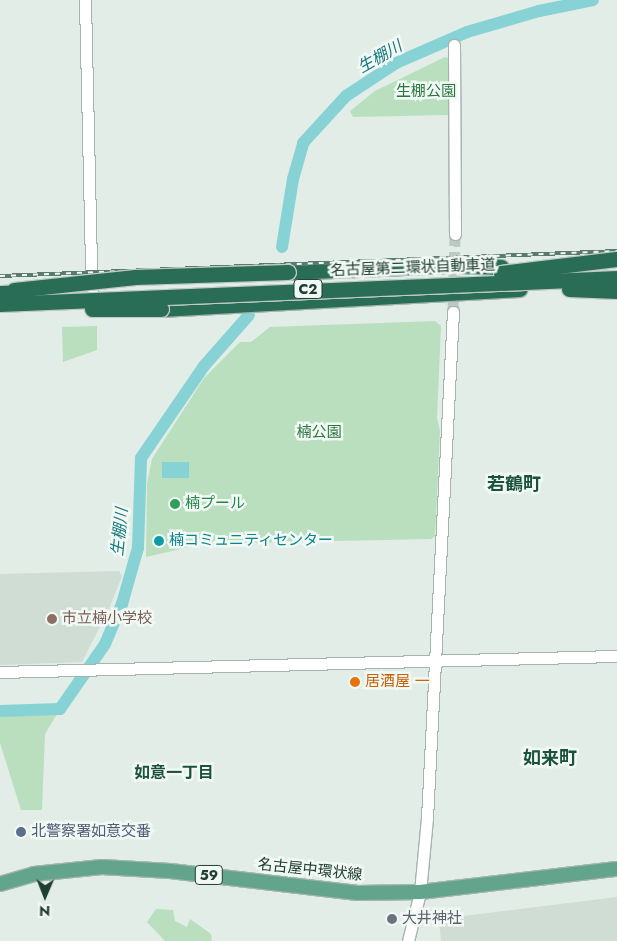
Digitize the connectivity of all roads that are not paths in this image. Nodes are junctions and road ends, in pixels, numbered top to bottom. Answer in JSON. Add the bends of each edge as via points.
{"nodes":[{"id":1,"x":85,"y":0,"type":"edge"},
{"id":2,"x":454,"y":45,"type":"dead end"},
{"id":3,"x":455,"y":234,"type":"tunnel mouth"},
{"id":4,"x":617,"y":258,"type":"edge"},
{"id":5,"x":617,"y":268,"type":"edge"},
{"id":6,"x":500,"y":274,"type":"junction"},
{"id":7,"x":617,"y":278,"type":"edge"},
{"id":8,"x":519,"y":289,"type":"dead end"},
{"id":9,"x":617,"y":291,"type":"edge"},
{"id":10,"x":0,"y":292,"type":"edge"},
{"id":11,"x":0,"y":305,"type":"edge"},
{"id":12,"x":92,"y":306,"type":"dead end"},
{"id":13,"x":453,"y":312,"type":"tunnel mouth"},
{"id":14,"x":617,"y":656,"type":"edge"},
{"id":15,"x":435,"y":660,"type":"junction"},
{"id":16,"x":0,"y":672,"type":"edge"},
{"id":17,"x":617,"y":869,"type":"edge"},
{"id":18,"x":0,"y":884,"type":"edge"},
{"id":19,"x":420,"y":892,"type":"junction"},
{"id":20,"x":408,"y":941,"type":"edge"}],
"edges":[{"from":1,"to":12,"type":"street"},
{"from":2,"to":3,"type":"street"},
{"from":4,"to":6,"type":"highway","bridge":true},
{"from":5,"to":6,"type":"highway","name":"名古屋第二環状自動車道","number":"C2","bridge":true},
{"from":6,"to":7,"type":"highway","name":"名古屋第二環状自動車道","number":"C2","bridge":true},
{"from":6,"to":9,"type":"highway","bridge":true},
{"from":6,"to":10,"type":"highway","name":"名古屋第二環状自動車道","number":"C2","bridge":true},
{"from":6,"to":10,"type":"highway","bridge":true,"via":[[458,265],[135,277]]},
{"from":6,"to":11,"type":"highway","name":"名古屋第二環状自動車道","number":"C2","bridge":true},
{"from":8,"to":11,"type":"highway","bridge":true,"via":[[161,309]]},
{"from":13,"to":15,"type":"street"},
{"from":14,"to":15,"type":"street"},
{"from":15,"to":16,"type":"street"},
{"from":15,"to":19,"type":"street"},
{"from":17,"to":19,"type":"main road","name":"名古屋中環状線","number":"59"},
{"from":18,"to":19,"type":"main road","name":"名古屋中環状線","number":"59","via":[[34,874],[102,867],[170,871],[358,893]]},
{"from":19,"to":20,"type":"street"}]}
